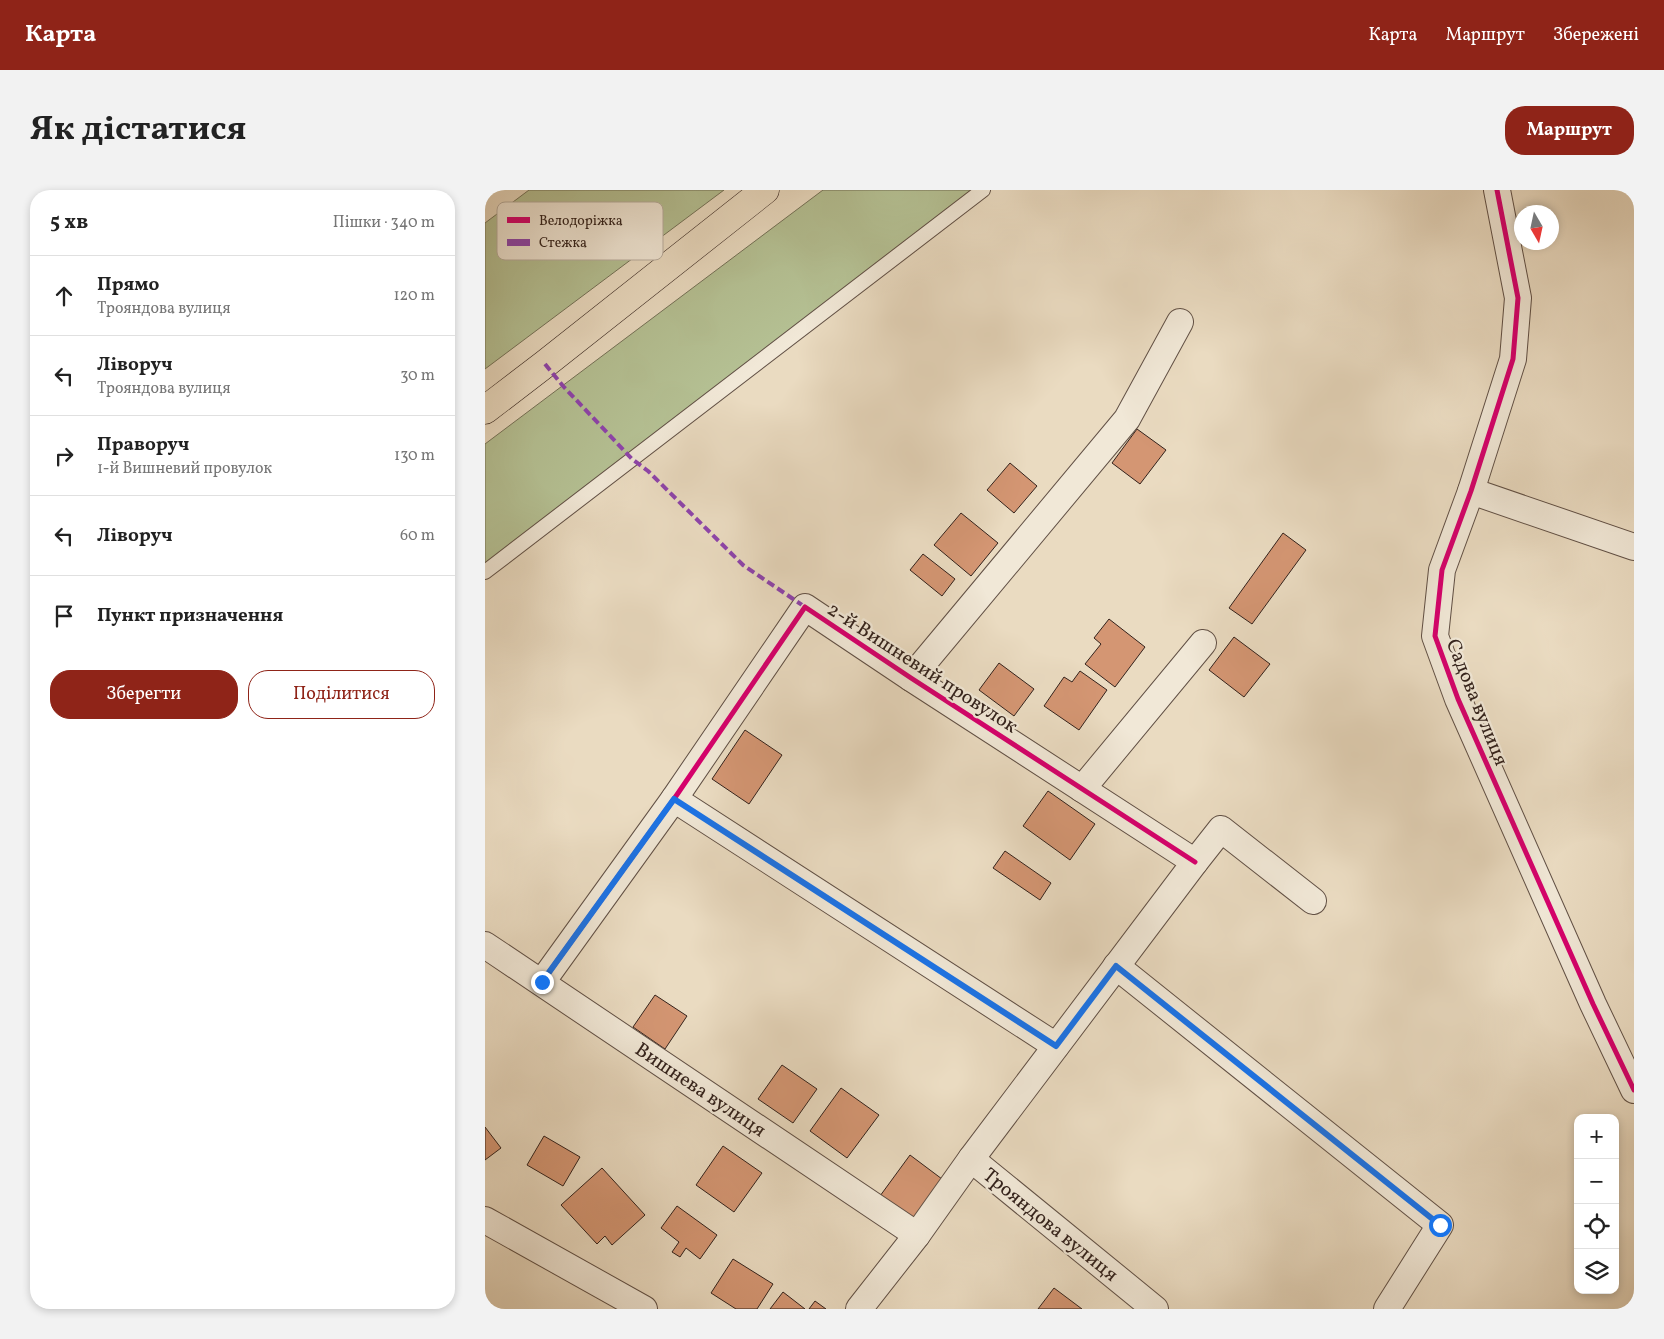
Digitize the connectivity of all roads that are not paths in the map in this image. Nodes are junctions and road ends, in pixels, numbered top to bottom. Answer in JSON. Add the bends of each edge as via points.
{"nodes":[{"id":1,"x":983,"y":190,"type":"edge"},
{"id":2,"x":1497,"y":190,"type":"edge"},
{"id":3,"x":762,"y":191,"type":"edge"},
{"id":4,"x":1180,"y":322,"type":"dead end"},
{"id":5,"x":485,"y":410,"type":"edge"},
{"id":6,"x":1471,"y":491,"type":"junction"},
{"id":7,"x":1634,"y":547,"type":"edge"},
{"id":8,"x":485,"y":572,"type":"edge"},
{"id":9,"x":1203,"y":643,"type":"dead end"},
{"id":10,"x":911,"y":678,"type":"junction"},
{"id":11,"x":1082,"y":789,"type":"junction"},
{"id":12,"x":674,"y":799,"type":"junction"},
{"id":13,"x":1195,"y":862,"type":"junction"},
{"id":14,"x":1313,"y":901,"type":"dead end"},
{"id":15,"x":485,"y":945,"type":"edge"},
{"id":16,"x":1116,"y":966,"type":"junction"},
{"id":17,"x":542,"y":982,"type":"junction"},
{"id":18,"x":1056,"y":1046,"type":"junction"},
{"id":19,"x":1634,"y":1090,"type":"edge"},
{"id":20,"x":971,"y":1159,"type":"junction"},
{"id":21,"x":485,"y":1220,"type":"edge"},
{"id":22,"x":917,"y":1235,"type":"junction"},
{"id":23,"x":644,"y":1309,"type":"edge"},
{"id":24,"x":859,"y":1309,"type":"edge"},
{"id":25,"x":1155,"y":1309,"type":"edge"},
{"id":26,"x":1387,"y":1309,"type":"edge"}],
"edges":[{"from":1,"to":8,"type":"lane"},
{"from":2,"to":6,"type":"street","name":"Садова вулиця","via":[[1518,298],[1514,351]]},
{"from":3,"to":5,"type":"highway"},
{"from":4,"to":10,"type":"street","via":[[1127,419]]},
{"from":6,"to":7,"type":"street"},
{"from":6,"to":19,"type":"street","name":"Садова вулиця","via":[[1442,570],[1435,636],[1458,699]]},
{"from":9,"to":11,"type":"street"},
{"from":10,"to":11,"type":"street","name":"2-й Вишневий провулок"},
{"from":10,"to":12,"type":"street","name":"2-й Вишневий провулок","via":[[805,607]]},
{"from":11,"to":13,"type":"street","name":"2-й Вишневий провулок"},
{"from":12,"to":17,"type":"street"},
{"from":12,"to":18,"type":"street"},
{"from":13,"to":14,"type":"street","name":"Трояндова вулиця","via":[[1221,829]]},
{"from":13,"to":16,"type":"street","name":"Трояндова вулиця"},
{"from":15,"to":17,"type":"street","name":"Вишнева вулиця"},
{"from":16,"to":18,"type":"street","name":"Трояндова вулиця"},
{"from":16,"to":26,"type":"street","via":[[1440,1225]]},
{"from":17,"to":22,"type":"street","name":"Вишнева вулиця"},
{"from":18,"to":20,"type":"street","name":"Трояндова вулиця"},
{"from":20,"to":22,"type":"street","name":"Трояндова вулиця"},
{"from":20,"to":25,"type":"street","name":"Трояндова вулиця"},
{"from":21,"to":23,"type":"street"},
{"from":22,"to":24,"type":"street","name":"Трояндова вулиця"}]}
